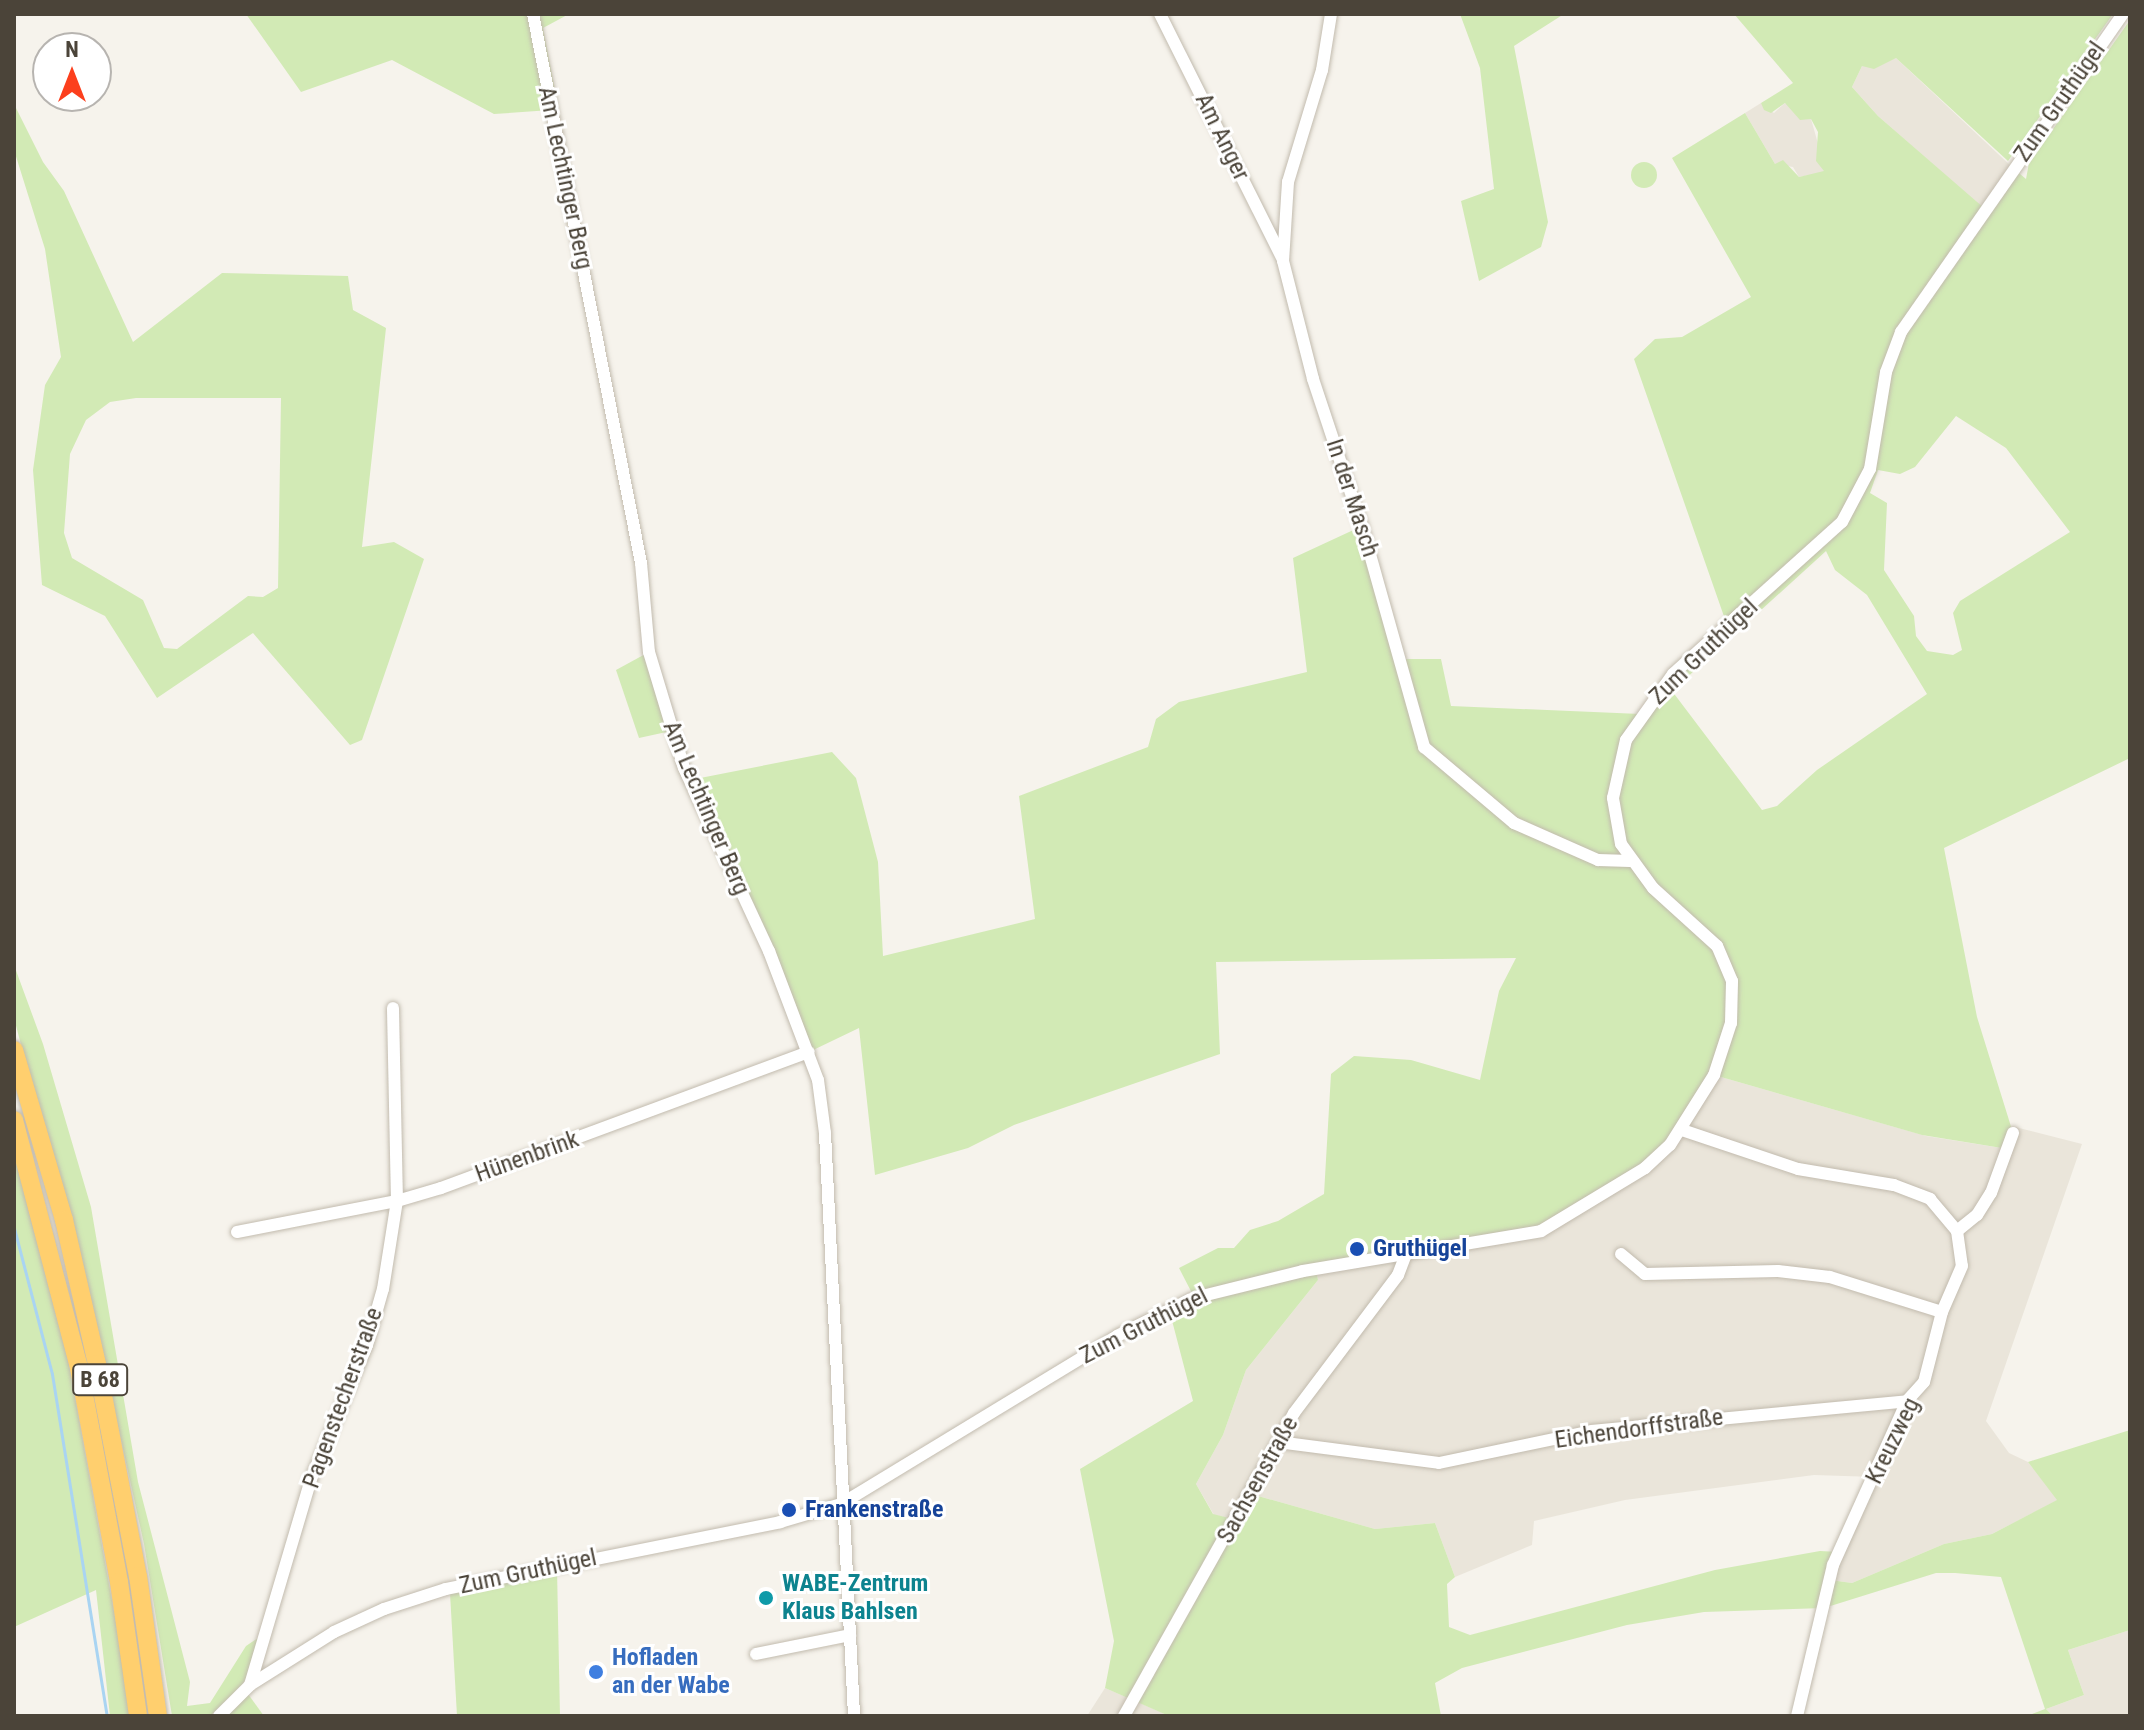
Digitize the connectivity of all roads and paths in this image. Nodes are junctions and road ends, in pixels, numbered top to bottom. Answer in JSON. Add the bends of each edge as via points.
{"nodes":[{"id":1,"x":533,"y":14,"type":"edge"},
{"id":2,"x":1160,"y":14,"type":"edge"},
{"id":3,"x":1331,"y":14,"type":"edge"},
{"id":4,"x":2123,"y":14,"type":"edge"},
{"id":5,"x":1283,"y":261,"type":"junction"},
{"id":6,"x":1630,"y":861,"type":"junction"},
{"id":7,"x":393,"y":1008,"type":"dead end"},
{"id":8,"x":14,"y":1050,"type":"edge"},
{"id":9,"x":809,"y":1052,"type":"junction"},
{"id":10,"x":14,"y":1120,"type":"edge"},
{"id":11,"x":1682,"y":1130,"type":"junction"},
{"id":12,"x":2013,"y":1133,"type":"dead end"},
{"id":13,"x":397,"y":1201,"type":"junction"},
{"id":14,"x":1957,"y":1231,"type":"junction"},
{"id":15,"x":237,"y":1232,"type":"dead end"},
{"id":16,"x":1406,"y":1254,"type":"junction"},
{"id":17,"x":1621,"y":1254,"type":"dead end"},
{"id":18,"x":1942,"y":1312,"type":"junction"},
{"id":19,"x":1907,"y":1401,"type":"junction"},
{"id":20,"x":1278,"y":1442,"type":"junction"},
{"id":21,"x":841,"y":1504,"type":"junction"},
{"id":22,"x":850,"y":1635,"type":"junction"},
{"id":23,"x":756,"y":1654,"type":"dead end"},
{"id":24,"x":250,"y":1685,"type":"junction"},
{"id":25,"x":138,"y":1716,"type":"edge"},
{"id":26,"x":158,"y":1716,"type":"edge"},
{"id":27,"x":219,"y":1716,"type":"edge"},
{"id":28,"x":854,"y":1716,"type":"edge"},
{"id":29,"x":1124,"y":1716,"type":"edge"},
{"id":30,"x":1797,"y":1716,"type":"edge"}],
"edges":[{"from":1,"to":9,"type":"street","name":"Am Lechtinger Berg","via":[[641,563],[649,652],[684,768]]},
{"from":2,"to":5,"type":"street","name":"Am Anger"},
{"from":3,"to":5,"type":"street","name":"In der Masch","via":[[1322,70],[1288,182]]},
{"from":4,"to":6,"type":"street","name":"Zum Gruthügel","via":[[1901,332],[1886,372],[1870,469],[1842,522],[1673,674],[1640,714],[1619,757],[1613,798],[1614,819]]},
{"from":5,"to":6,"type":"street","name":"In der Masch","via":[[1313,379],[1362,526],[1424,747],[1514,823],[1598,860]]},
{"from":6,"to":11,"type":"street","name":"Zum Gruthügel","via":[[1653,888],[1703,929],[1732,981],[1724,1052]]},
{"from":7,"to":13,"type":"street","name":"Pagenstecherstraße"},
{"from":8,"to":26,"type":"highway","number":"B 68","via":[[64,1220],[97,1364],[138,1576]]},
{"from":9,"to":13,"type":"street","name":"Hünenbrink"},
{"from":9,"to":21,"type":"street","name":"Am Lechtinger Berg","via":[[825,1133]]},
{"from":10,"to":25,"type":"highway","number":"B 68","via":[[79,1368]]},
{"from":11,"to":14,"type":"street","via":[[1798,1169],[1894,1185],[1930,1199]]},
{"from":11,"to":16,"type":"street","name":"Zum Gruthügel","via":[[1618,1188],[1541,1231]]},
{"from":12,"to":14,"type":"street","via":[[1991,1193],[1977,1215]]},
{"from":13,"to":15,"type":"street","name":"Hünenbrink"},
{"from":13,"to":24,"type":"street","name":"Pagenstecherstraße","via":[[376,1317],[311,1479]]},
{"from":14,"to":18,"type":"street","name":"Kreuzweg","via":[[1962,1266]]},
{"from":16,"to":20,"type":"street","name":"Sachsenstraße","via":[[1398,1275]]},
{"from":16,"to":21,"type":"street","name":"Zum Gruthügel","via":[[1225,1286],[1194,1298],[1117,1336]]},
{"from":17,"to":18,"type":"street","via":[[1645,1274],[1778,1271],[1830,1277]]},
{"from":18,"to":19,"type":"street","name":"Kreuzweg","via":[[1924,1382]]},
{"from":19,"to":20,"type":"street","name":"Eichendorffstraße","via":[[1592,1431],[1439,1463]]},
{"from":19,"to":30,"type":"street","name":"Kreuzweg","via":[[1833,1565]]},
{"from":20,"to":29,"type":"street","name":"Sachsenstraße"},
{"from":21,"to":22,"type":"street"},
{"from":21,"to":24,"type":"street","name":"Zum Gruthügel","via":[[780,1522],[425,1595],[359,1619]]},
{"from":22,"to":23,"type":"street"},
{"from":22,"to":28,"type":"street"},
{"from":24,"to":27,"type":"street","name":"Zum Gruthügel"}]}
